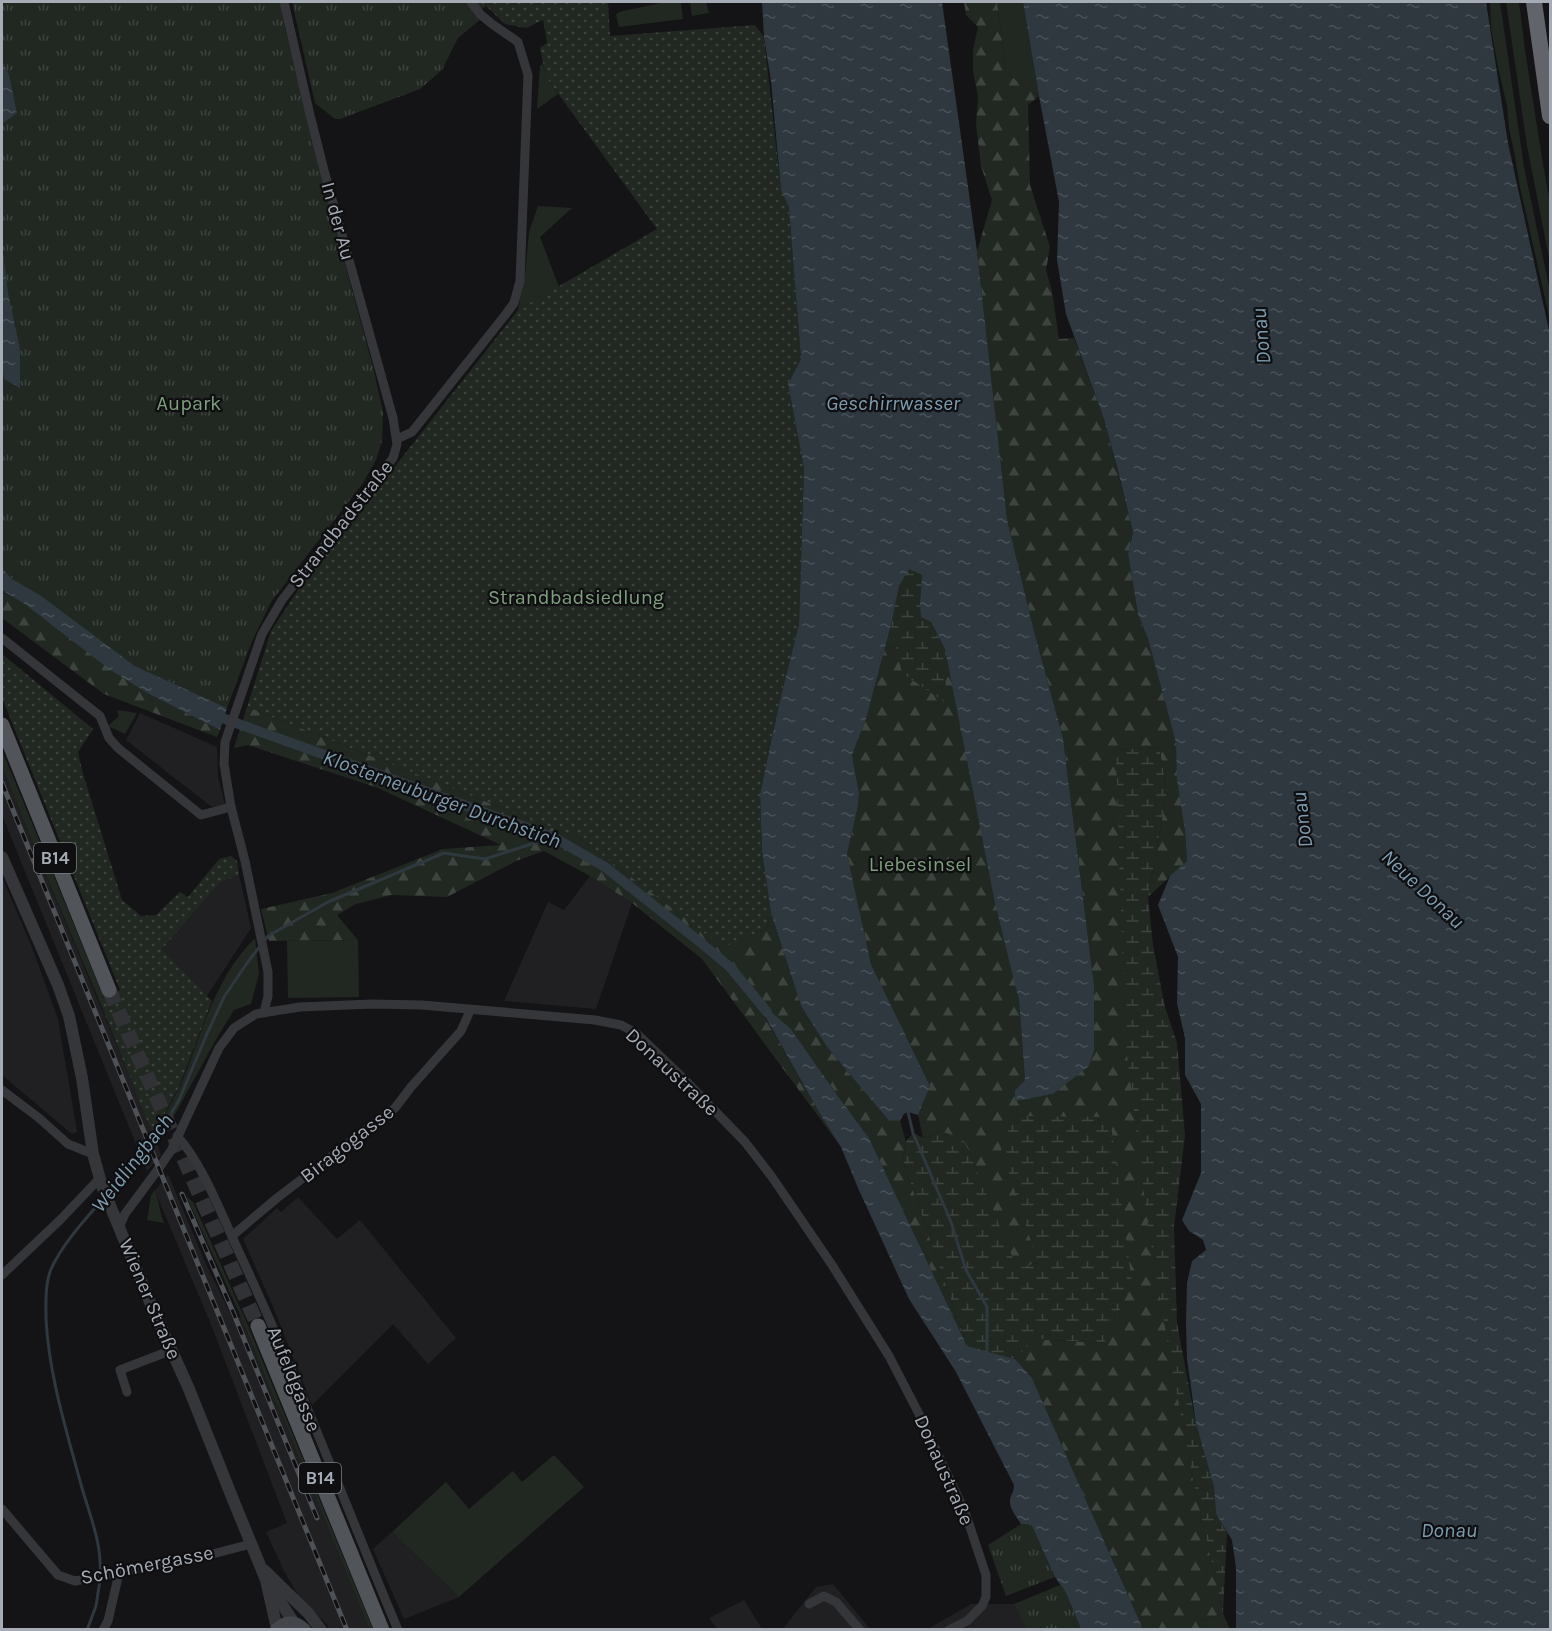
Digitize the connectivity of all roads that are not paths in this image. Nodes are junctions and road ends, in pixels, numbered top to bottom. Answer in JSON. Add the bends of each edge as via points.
{"nodes":[{"id":1,"x":284,"y":2,"type":"edge"},
{"id":2,"x":471,"y":2,"type":"edge"},
{"id":3,"x":1534,"y":2,"type":"edge"},
{"id":4,"x":1551,"y":116,"type":"edge"},
{"id":5,"x":397,"y":439,"type":"junction"},
{"id":6,"x":2,"y":638,"type":"edge"},
{"id":7,"x":2,"y":725,"type":"edge"},
{"id":8,"x":231,"y":807,"type":"junction"},
{"id":9,"x":2,"y":857,"type":"edge"},
{"id":10,"x":109,"y":990,"type":"tunnel mouth"},
{"id":11,"x":264,"y":1012,"type":"junction"},
{"id":12,"x":468,"y":1015,"type":"junction"},
{"id":13,"x":2,"y":1090,"type":"edge"},
{"id":14,"x":177,"y":1136,"type":"junction"},
{"id":15,"x":93,"y":1154,"type":"junction"},
{"id":16,"x":101,"y":1182,"type":"junction"},
{"id":17,"x":119,"y":1227,"type":"junction"},
{"id":18,"x":232,"y":1236,"type":"junction"},
{"id":19,"x":2,"y":1275,"type":"edge"},
{"id":20,"x":258,"y":1326,"type":"tunnel mouth"},
{"id":21,"x":172,"y":1350,"type":"junction"},
{"id":22,"x":127,"y":1392,"type":"dead end"},
{"id":23,"x":2,"y":1509,"type":"edge"},
{"id":24,"x":251,"y":1544,"type":"junction"},
{"id":25,"x":261,"y":1567,"type":"junction"},
{"id":26,"x":116,"y":1574,"type":"junction"},
{"id":27,"x":266,"y":1580,"type":"junction"},
{"id":28,"x":809,"y":1604,"type":"dead end"},
{"id":29,"x":299,"y":1626,"type":"edge"},
{"id":30,"x":104,"y":1629,"type":"edge"},
{"id":31,"x":277,"y":1629,"type":"edge"},
{"id":32,"x":321,"y":1629,"type":"edge"},
{"id":33,"x":382,"y":1629,"type":"edge"},
{"id":34,"x":398,"y":1629,"type":"edge"},
{"id":35,"x":860,"y":1629,"type":"edge"},
{"id":36,"x":949,"y":1629,"type":"edge"}],
"edges":[{"from":1,"to":5,"type":"street","name":"In der Au","via":[[325,174]]},
{"from":2,"to":5,"type":"street","name":"Strandbadstraße","via":[[480,14],[518,42],[528,75],[520,281],[514,303],[485,341],[412,432]]},
{"from":3,"to":4,"type":"highway"},
{"from":5,"to":8,"type":"street","name":"Strandbadstraße","via":[[393,458],[282,600],[262,634],[225,742]]},
{"from":6,"to":8,"type":"street","via":[[100,716],[118,748],[201,815]]},
{"from":7,"to":10,"type":"main road","number":"B14"},
{"from":8,"to":11,"type":"street","name":"Strandbadstraße","via":[[267,963]]},
{"from":9,"to":15,"type":"street","name":"Wiener Straße","via":[[69,1016]]},
{"from":11,"to":12,"type":"street","name":"Donaustraße","via":[[300,1006],[372,1004],[432,1006]]},
{"from":11,"to":14,"type":"street","name":"Donaustraße","via":[[239,1023],[219,1048]]},
{"from":12,"to":18,"type":"street","name":"Biragogasse","via":[[461,1031],[395,1108]]},
{"from":12,"to":36,"type":"street","name":"Donaustraße","via":[[519,1014],[613,1023],[627,1028],[745,1142],[812,1236],[889,1356],[961,1502],[986,1575],[986,1597],[975,1614]]},
{"from":13,"to":15,"type":"street","via":[[68,1144]]},
{"from":14,"to":17,"type":"street","name":"Donaustraße"},
{"from":14,"to":18,"type":"street","name":"Aufeldgasse","via":[[203,1176]]},
{"from":15,"to":16,"type":"street","name":"Wiener Straße"},
{"from":16,"to":17,"type":"street","name":"Wiener Straße"},
{"from":16,"to":19,"type":"street"},
{"from":17,"to":21,"type":"street","name":"Wiener Straße"},
{"from":18,"to":34,"type":"street","name":"Aufeldgasse"},
{"from":20,"to":33,"type":"main road","number":"B14"},
{"from":21,"to":22,"type":"street","via":[[120,1370]]},
{"from":21,"to":24,"type":"street","name":"Wiener Straße"},
{"from":23,"to":26,"type":"street","name":"Schömergasse","via":[[58,1575],[75,1581]]},
{"from":24,"to":25,"type":"street","name":"Wiener Straße"},
{"from":24,"to":26,"type":"street","name":"Schömergasse"},
{"from":25,"to":27,"type":"street","name":"Wiener Straße"},
{"from":25,"to":32,"type":"street","name":"Wiener Straße"},
{"from":26,"to":30,"type":"street"},
{"from":27,"to":29,"type":"street","name":"Wiener Straße"},
{"from":27,"to":31,"type":"street","name":"Wiener Straße"},
{"from":28,"to":35,"type":"street","via":[[824,1596],[836,1602]]},
{"from":29,"to":31,"type":"main road","via":[[282,1625]]}]}
